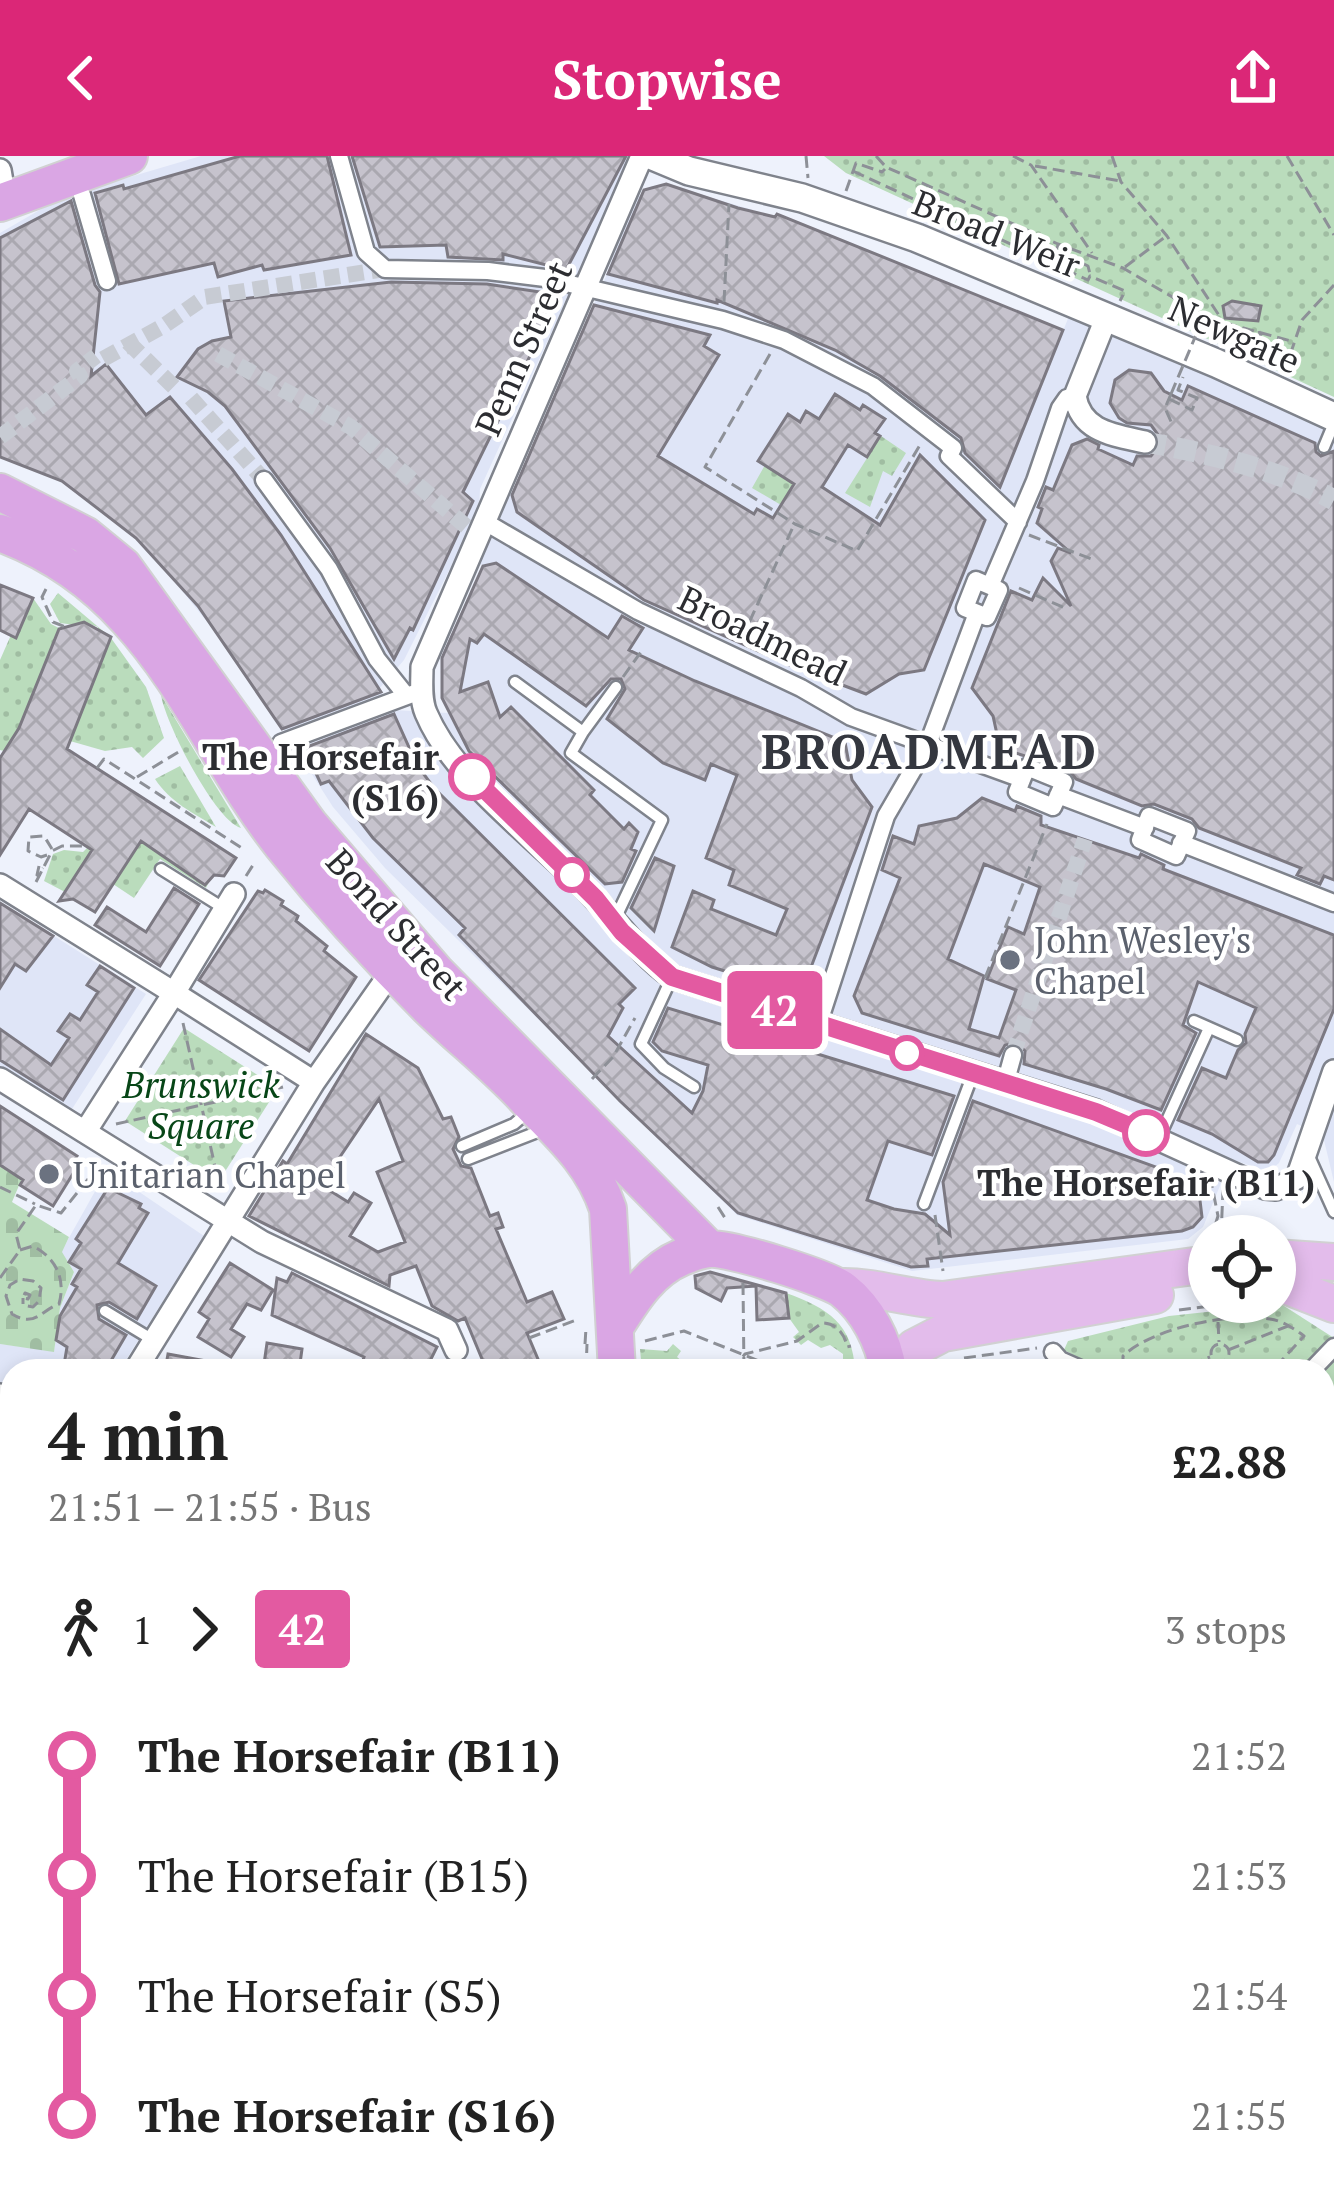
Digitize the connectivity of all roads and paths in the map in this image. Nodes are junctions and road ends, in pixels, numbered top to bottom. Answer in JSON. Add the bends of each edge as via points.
{"nodes":[{"id":1,"x":129,"y":156,"type":"edge"},
{"id":2,"x":339,"y":156,"type":"edge"},
{"id":3,"x":876,"y":156,"type":"edge"},
{"id":4,"x":1013,"y":156,"type":"edge"},
{"id":5,"x":1112,"y":156,"type":"edge"},
{"id":6,"x":1287,"y":156,"type":"edge"},
{"id":7,"x":654,"y":158,"type":"edge"},
{"id":8,"x":1030,"y":165,"type":"junction"},
{"id":9,"x":886,"y":167,"type":"junction"},
{"id":10,"x":853,"y":171,"type":"junction"},
{"id":11,"x":850,"y":179,"type":"dead end"},
{"id":12,"x":737,"y":181,"type":"junction"},
{"id":13,"x":1121,"y":182,"type":"junction"},
{"id":14,"x":2,"y":191,"type":"edge"},
{"id":15,"x":82,"y":195,"type":"dead end"},
{"id":16,"x":1167,"y":236,"type":"junction"},
{"id":17,"x":1334,"y":236,"type":"edge"},
{"id":18,"x":1058,"y":244,"type":"junction"},
{"id":19,"x":1093,"y":254,"type":"junction"},
{"id":20,"x":1123,"y":268,"type":"junction"},
{"id":21,"x":107,"y":281,"type":"dead end"},
{"id":22,"x":1334,"y":285,"type":"edge"},
{"id":23,"x":587,"y":288,"type":"junction"},
{"id":24,"x":1107,"y":316,"type":"junction"},
{"id":25,"x":723,"y":320,"type":"junction"},
{"id":26,"x":1224,"y":323,"type":"junction"},
{"id":27,"x":1258,"y":329,"type":"junction"},
{"id":28,"x":784,"y":340,"type":"junction"},
{"id":29,"x":1293,"y":341,"type":"junction"},
{"id":30,"x":1216,"y":363,"type":"junction"},
{"id":31,"x":1178,"y":390,"type":"dead end"},
{"id":32,"x":1170,"y":397,"type":"junction"},
{"id":33,"x":1067,"y":398,"type":"dead end"},
{"id":34,"x":1334,"y":420,"type":"edge"},
{"id":35,"x":1173,"y":426,"type":"dead end"},
{"id":36,"x":930,"y":429,"type":"junction"},
{"id":37,"x":1140,"y":436,"type":"tunnel mouth"},
{"id":38,"x":1324,"y":447,"type":"dead end"},
{"id":39,"x":264,"y":480,"type":"tunnel mouth"},
{"id":40,"x":0,"y":492,"type":"edge"},
{"id":41,"x":795,"y":524,"type":"junction"},
{"id":42,"x":1017,"y":526,"type":"junction"},
{"id":43,"x":482,"y":529,"type":"junction"},
{"id":44,"x":0,"y":533,"type":"edge"},
{"id":45,"x":1094,"y":560,"type":"dead end"},
{"id":46,"x":49,"y":582,"type":"dead end"},
{"id":47,"x":992,"y":582,"type":"junction"},
{"id":48,"x":1067,"y":609,"type":"dead end"},
{"id":49,"x":68,"y":628,"type":"dead end"},
{"id":50,"x":643,"y":649,"type":"dead end"},
{"id":51,"x":734,"y":656,"type":"junction"},
{"id":52,"x":515,"y":682,"type":"dead end"},
{"id":53,"x":616,"y":687,"type":"joint"},
{"id":54,"x":414,"y":693,"type":"junction"},
{"id":55,"x":583,"y":732,"type":"junction"},
{"id":56,"x":281,"y":743,"type":"dead end"},
{"id":57,"x":928,"y":744,"type":"junction"},
{"id":58,"x":180,"y":751,"type":"dead end"},
{"id":59,"x":98,"y":768,"type":"dead end"},
{"id":60,"x":135,"y":778,"type":"junction"},
{"id":61,"x":1022,"y":779,"type":"junction"},
{"id":62,"x":1056,"y":801,"type":"junction"},
{"id":63,"x":85,"y":846,"type":"dead end"},
{"id":64,"x":245,"y":850,"type":"dead end"},
{"id":65,"x":161,"y":869,"type":"dead end"},
{"id":66,"x":0,"y":885,"type":"edge"},
{"id":67,"x":25,"y":898,"type":"junction"},
{"id":68,"x":229,"y":901,"type":"joint"},
{"id":69,"x":1334,"y":903,"type":"edge"},
{"id":70,"x":614,"y":922,"type":"junction"},
{"id":71,"x":394,"y":968,"type":"junction"},
{"id":72,"x":672,"y":977,"type":"junction"},
{"id":73,"x":985,"y":978,"type":"dead end"},
{"id":74,"x":174,"y":993,"type":"junction"},
{"id":75,"x":640,"y":1010,"type":"dead end"},
{"id":76,"x":1194,"y":1022,"type":"dead end"},
{"id":77,"x":818,"y":1024,"type":"junction"},
{"id":78,"x":1209,"y":1028,"type":"junction"},
{"id":79,"x":1238,"y":1040,"type":"dead end"},
{"id":80,"x":1013,"y":1055,"type":"tunnel mouth"},
{"id":81,"x":1334,"y":1071,"type":"edge"},
{"id":82,"x":973,"y":1074,"type":"junction"},
{"id":83,"x":592,"y":1078,"type":"dead end"},
{"id":84,"x":0,"y":1079,"type":"edge"},
{"id":85,"x":314,"y":1082,"type":"junction"},
{"id":86,"x":1005,"y":1084,"type":"junction"},
{"id":87,"x":694,"y":1087,"type":"dead end"},
{"id":88,"x":201,"y":1105,"type":"junction"},
{"id":89,"x":544,"y":1116,"type":"junction"},
{"id":90,"x":86,"y":1132,"type":"junction"},
{"id":91,"x":1159,"y":1138,"type":"junction"},
{"id":92,"x":462,"y":1146,"type":"dead end"},
{"id":93,"x":109,"y":1147,"type":"junction"},
{"id":94,"x":1306,"y":1149,"type":"junction"},
{"id":95,"x":1190,"y":1153,"type":"junction"},
{"id":96,"x":468,"y":1159,"type":"dead end"},
{"id":97,"x":1223,"y":1170,"type":"junction"},
{"id":98,"x":0,"y":1187,"type":"edge"},
{"id":99,"x":924,"y":1204,"type":"dead end"},
{"id":100,"x":36,"y":1205,"type":"junction"},
{"id":101,"x":718,"y":1207,"type":"dead end"},
{"id":102,"x":944,"y":1208,"type":"dead end"},
{"id":103,"x":1334,"y":1211,"type":"edge"},
{"id":104,"x":1218,"y":1215,"type":"edge"},
{"id":105,"x":1222,"y":1215,"type":"edge"},
{"id":106,"x":226,"y":1221,"type":"junction"},
{"id":107,"x":20,"y":1250,"type":"junction"},
{"id":108,"x":729,"y":1251,"type":"junction"},
{"id":109,"x":1188,"y":1256,"type":"edge"},
{"id":110,"x":1296,"y":1259,"type":"edge"},
{"id":111,"x":1334,"y":1262,"type":"edge"},
{"id":112,"x":944,"y":1277,"type":"dead end"},
{"id":113,"x":0,"y":1278,"type":"edge"},
{"id":114,"x":841,"y":1287,"type":"junction"},
{"id":115,"x":1296,"y":1289,"type":"edge"},
{"id":116,"x":23,"y":1298,"type":"dead end"},
{"id":117,"x":1334,"y":1304,"type":"edge"},
{"id":118,"x":1188,"y":1306,"type":"edge"},
{"id":119,"x":105,"y":1310,"type":"dead end"},
{"id":120,"x":1188,"y":1317,"type":"edge"},
{"id":121,"x":579,"y":1319,"type":"dead end"},
{"id":122,"x":1216,"y":1323,"type":"edge"},
{"id":123,"x":1277,"y":1323,"type":"edge"},
{"id":124,"x":1289,"y":1326,"type":"junction"},
{"id":125,"x":840,"y":1331,"type":"dead end"},
{"id":126,"x":615,"y":1336,"type":"junction"},
{"id":127,"x":529,"y":1338,"type":"dead end"},
{"id":128,"x":153,"y":1340,"type":"junction"},
{"id":129,"x":1220,"y":1344,"type":"junction"},
{"id":130,"x":456,"y":1350,"type":"dead end"},
{"id":131,"x":1228,"y":1350,"type":"junction"},
{"id":132,"x":1053,"y":1352,"type":"dead end"},
{"id":133,"x":745,"y":1354,"type":"junction"},
{"id":134,"x":1211,"y":1356,"type":"junction"},
{"id":135,"x":142,"y":1359,"type":"edge"},
{"id":136,"x":596,"y":1359,"type":"edge"},
{"id":137,"x":616,"y":1359,"type":"edge"},
{"id":138,"x":741,"y":1359,"type":"edge"},
{"id":139,"x":745,"y":1359,"type":"edge"},
{"id":140,"x":756,"y":1359,"type":"edge"},
{"id":141,"x":887,"y":1359,"type":"edge"},
{"id":142,"x":903,"y":1359,"type":"edge"},
{"id":143,"x":1059,"y":1359,"type":"edge"},
{"id":144,"x":1123,"y":1359,"type":"edge"},
{"id":145,"x":1204,"y":1359,"type":"edge"},
{"id":146,"x":1217,"y":1359,"type":"edge"},
{"id":147,"x":1224,"y":1359,"type":"edge"},
{"id":148,"x":1283,"y":1359,"type":"edge"}],
"edges":[{"from":1,"to":14,"type":"highway"},
{"from":2,"to":23,"type":"street","via":[[365,252],[385,269],[488,271]]},
{"from":3,"to":9,"type":"path"},
{"from":4,"to":8,"type":"path"},
{"from":5,"to":13,"type":"path"},
{"from":6,"to":17,"type":"path"},
{"from":7,"to":12,"type":"street","name":"Broad Weir"},
{"from":7,"to":23,"type":"street","name":"Penn Street","via":[[631,187]]},
{"from":8,"to":13,"type":"path"},
{"from":8,"to":19,"type":"path"},
{"from":9,"to":10,"type":"path","via":[[856,163]]},
{"from":9,"to":18,"type":"path"},
{"from":10,"to":11,"type":"path"},
{"from":10,"to":18,"type":"path","via":[[1088,280],[1088,266],[1056,251]]},
{"from":12,"to":24,"type":"street","name":"Broad Weir","via":[[917,238]]},
{"from":12,"to":25,"type":"path","via":[[728,203]]},
{"from":13,"to":16,"type":"path"},
{"from":15,"to":21,"type":"street"},
{"from":16,"to":20,"type":"path"},
{"from":16,"to":26,"type":"path"},
{"from":18,"to":19,"type":"path"},
{"from":19,"to":20,"type":"path"},
{"from":20,"to":32,"type":"path","bridge":true,"via":[[1202,322]]},
{"from":22,"to":29,"type":"path"},
{"from":23,"to":25,"type":"street"},
{"from":23,"to":43,"type":"street","name":"Penn Street"},
{"from":24,"to":30,"type":"street","name":"Newgate"},
{"from":24,"to":37,"type":"street","via":[[1077,407],[1091,427]]},
{"from":25,"to":28,"type":"street"},
{"from":26,"to":27,"type":"path"},
{"from":26,"to":30,"type":"path"},
{"from":27,"to":29,"type":"path"},
{"from":27,"to":29,"type":"path","via":[[1269,369],[1289,358]]},
{"from":28,"to":36,"type":"street","via":[[873,386]]},
{"from":28,"to":41,"type":"path","via":[[705,467]]},
{"from":30,"to":34,"type":"street","name":"Newgate"},
{"from":31,"to":32,"type":"path","via":[[1197,398],[1192,410]]},
{"from":32,"to":35,"type":"path"},
{"from":33,"to":42,"type":"street"},
{"from":34,"to":38,"type":"lane"},
{"from":36,"to":41,"type":"path","via":[[857,551]]},
{"from":36,"to":42,"type":"street"},
{"from":39,"to":54,"type":"street","via":[[328,569],[377,659]]},
{"from":40,"to":108,"type":"highway","name":"Bond Street","via":[[85,535],[123,566],[309,824],[436,972],[623,1161],[658,1167],[715,1225]]},
{"from":41,"to":51,"type":"path"},
{"from":42,"to":45,"type":"path"},
{"from":42,"to":47,"type":"street"},
{"from":43,"to":51,"type":"street","name":"Broadmead"},
{"from":43,"to":54,"type":"street","name":"Penn Street"},
{"from":44,"to":71,"type":"highway","name":"Bond Street","via":[[68,566],[129,620],[272,832]]},
{"from":46,"to":49,"type":"path","via":[[42,597],[53,622]]},
{"from":47,"to":48,"type":"path"},
{"from":47,"to":57,"type":"street","via":[[999,590],[987,617],[976,613]]},
{"from":50,"to":53,"type":"path"},
{"from":51,"to":57,"type":"street","name":"Broadmead","via":[[851,717]]},
{"from":52,"to":55,"type":"lane"},
{"from":53,"to":55,"type":"lane"},
{"from":54,"to":56,"type":"street"},
{"from":54,"to":70,"type":"street","via":[[474,780]]},
{"from":55,"to":70,"type":"lane","via":[[571,753],[662,820]]},
{"from":57,"to":61,"type":"street","name":"Broadmead"},
{"from":57,"to":77,"type":"street","via":[[886,816]]},
{"from":58,"to":60,"type":"path"},
{"from":59,"to":60,"type":"path","via":[[104,759]]},
{"from":60,"to":64,"type":"path"},
{"from":61,"to":62,"type":"street","name":"Broadmead","via":[[1016,792]]},
{"from":61,"to":62,"type":"street","name":"Broadmead","via":[[1027,767],[1064,782]]},
{"from":62,"to":69,"type":"street","name":"Broadmead","via":[[1145,828],[1150,816],[1186,831],[1181,844]]},
{"from":62,"to":73,"type":"path"},
{"from":63,"to":67,"type":"path","via":[[50,853]]},
{"from":65,"to":68,"type":"lane"},
{"from":66,"to":67,"type":"street"},
{"from":67,"to":74,"type":"street"},
{"from":68,"to":74,"type":"street"},
{"from":70,"to":72,"type":"street"},
{"from":71,"to":85,"type":"street"},
{"from":71,"to":89,"type":"highway","name":"Bond Street"},
{"from":72,"to":77,"type":"street"},
{"from":72,"to":87,"type":"lane","via":[[641,1045]]},
{"from":74,"to":85,"type":"street"},
{"from":74,"to":88,"type":"path"},
{"from":74,"to":90,"type":"street"},
{"from":75,"to":83,"type":"path"},
{"from":76,"to":78,"type":"lane"},
{"from":77,"to":82,"type":"street"},
{"from":78,"to":79,"type":"lane"},
{"from":78,"to":91,"type":"lane"},
{"from":80,"to":86,"type":"street"},
{"from":81,"to":94,"type":"street"},
{"from":82,"to":86,"type":"street"},
{"from":82,"to":99,"type":"lane"},
{"from":84,"to":90,"type":"street"},
{"from":85,"to":88,"type":"path"},
{"from":85,"to":106,"type":"street"},
{"from":86,"to":91,"type":"street"},
{"from":88,"to":90,"type":"path"},
{"from":88,"to":106,"type":"path"},
{"from":89,"to":92,"type":"lane"},
{"from":89,"to":96,"type":"lane"},
{"from":89,"to":126,"type":"highway","name":"Bond Street","via":[[584,1159],[608,1209]]},
{"from":90,"to":93,"type":"street"},
{"from":91,"to":95,"type":"street"},
{"from":93,"to":100,"type":"path","via":[[61,1213]]},
{"from":93,"to":106,"type":"street"},
{"from":94,"to":97,"type":"street","via":[[1297,1178],[1276,1189]]},
{"from":94,"to":103,"type":"lane"},
{"from":95,"to":97,"type":"street"},
{"from":95,"to":104,"type":"path","via":[[1216,1191]]},
{"from":97,"to":105,"type":"path"},
{"from":98,"to":100,"type":"path"},
{"from":100,"to":107,"type":"path","via":[[16,1234]]},
{"from":101,"to":108,"type":"path"},
{"from":102,"to":112,"type":"path","via":[[935,1211]]},
{"from":106,"to":128,"type":"street"},
{"from":106,"to":130,"type":"street","via":[[447,1330]]},
{"from":107,"to":113,"type":"path"},
{"from":107,"to":116,"type":"path","via":[[43,1251],[63,1286],[59,1304],[36,1320],[12,1314],[6,1296],[20,1279],[33,1281],[41,1298],[33,1307]]},
{"from":108,"to":114,"type":"highway"},
{"from":108,"to":126,"type":"highway","via":[[679,1258],[657,1272]]},
{"from":108,"to":133,"type":"path"},
{"from":109,"to":114,"type":"main road","via":[[943,1300]]},
{"from":110,"to":111,"type":"main road"},
{"from":114,"to":141,"type":"highway","via":[[870,1321]]},
{"from":115,"to":117,"type":"main road"},
{"from":118,"to":142,"type":"main road","via":[[961,1328]]},
{"from":119,"to":128,"type":"lane"},
{"from":120,"to":144,"type":"path"},
{"from":121,"to":127,"type":"path"},
{"from":122,"to":129,"type":"path"},
{"from":123,"to":124,"type":"path"},
{"from":124,"to":131,"type":"path"},
{"from":124,"to":148,"type":"path","via":[[1304,1336]]},
{"from":125,"to":133,"type":"path","via":[[822,1323],[797,1341]]},
{"from":126,"to":133,"type":"path","via":[[684,1330]]},
{"from":126,"to":136,"type":"path"},
{"from":126,"to":137,"type":"highway","name":"Bond Street"},
{"from":128,"to":135,"type":"street"},
{"from":129,"to":131,"type":"path"},
{"from":129,"to":134,"type":"path"},
{"from":131,"to":147,"type":"path"},
{"from":132,"to":143,"type":"street"},
{"from":133,"to":138,"type":"path"},
{"from":133,"to":139,"type":"path"},
{"from":133,"to":140,"type":"path"},
{"from":134,"to":145,"type":"path"},
{"from":134,"to":146,"type":"path"}]}
